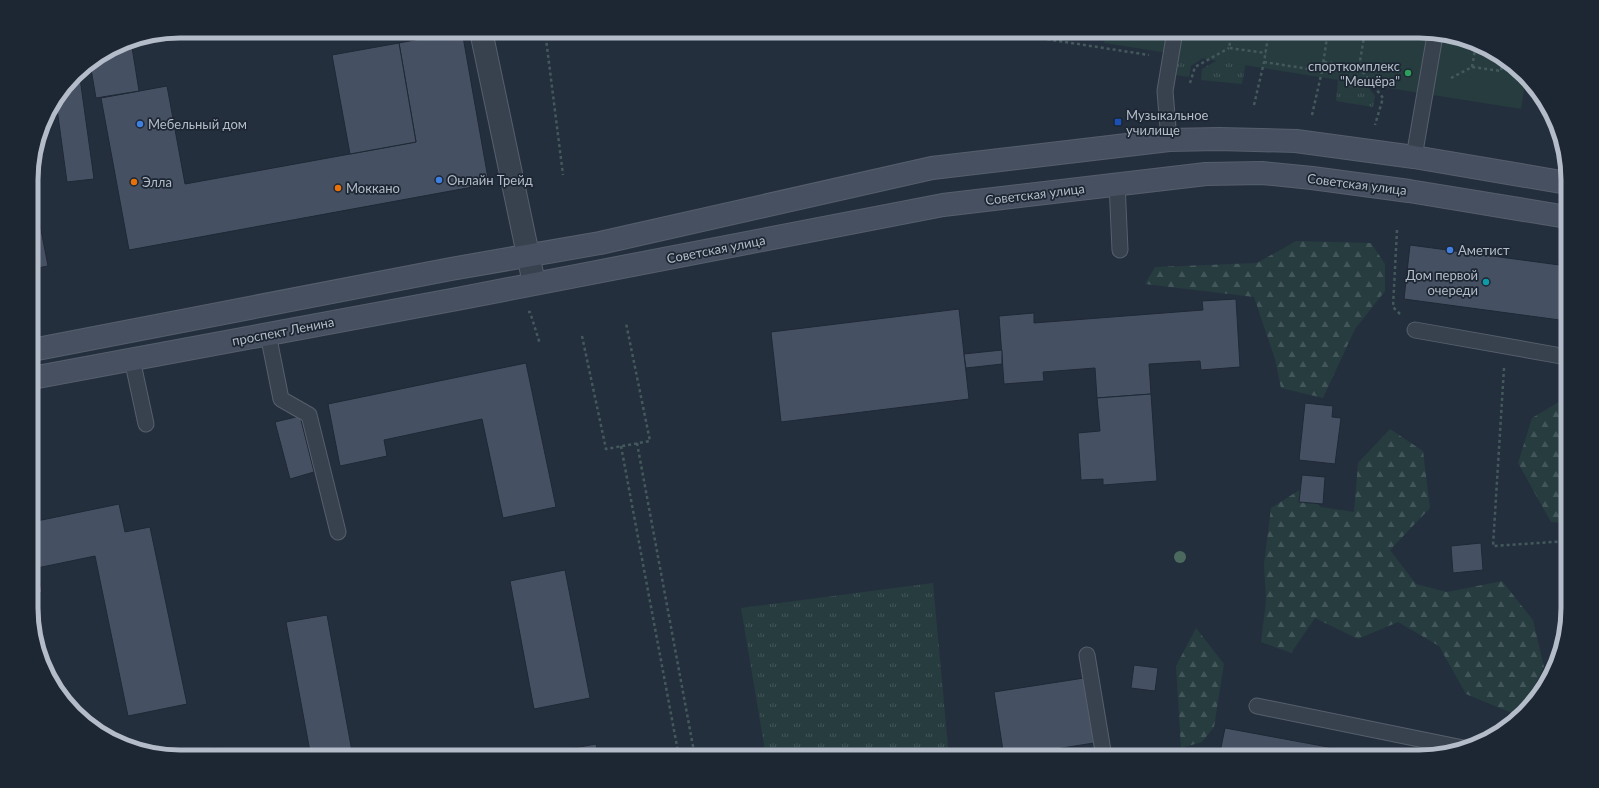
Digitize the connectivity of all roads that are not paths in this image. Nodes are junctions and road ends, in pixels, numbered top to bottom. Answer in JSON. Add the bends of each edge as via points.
{"nodes":[{"id":1,"x":482,"y":38,"type":"edge"},
{"id":2,"x":1174,"y":38,"type":"edge"},
{"id":3,"x":1434,"y":39,"type":"edge"},
{"id":4,"x":1169,"y":140,"type":"junction"},
{"id":5,"x":1414,"y":157,"type":"junction"},
{"id":6,"x":1117,"y":183,"type":"junction"},
{"id":7,"x":1561,"y":183,"type":"edge"},
{"id":8,"x":1561,"y":216,"type":"edge"},
{"id":9,"x":1120,"y":250,"type":"dead end"},
{"id":10,"x":528,"y":256,"type":"junction"},
{"id":11,"x":534,"y":283,"type":"junction"},
{"id":12,"x":1415,"y":330,"type":"road end"},
{"id":13,"x":268,"y":334,"type":"junction"},
{"id":14,"x":38,"y":349,"type":"edge"},
{"id":15,"x":1561,"y":356,"type":"edge"},
{"id":16,"x":132,"y":359,"type":"junction"},
{"id":17,"x":38,"y":377,"type":"edge"},
{"id":18,"x":146,"y":424,"type":"dead end"},
{"id":19,"x":338,"y":532,"type":"dead end"},
{"id":20,"x":1087,"y":655,"type":"dead end"},
{"id":21,"x":1257,"y":706,"type":"dead end"},
{"id":22,"x":1452,"y":746,"type":"edge"},
{"id":23,"x":1103,"y":750,"type":"edge"}],
"edges":[{"from":1,"to":10,"type":"street"},
{"from":2,"to":4,"type":"lane","via":[[1166,91]]},
{"from":3,"to":5,"type":"lane"},
{"from":4,"to":5,"type":"main road","via":[[1296,141]]},
{"from":4,"to":10,"type":"main road","via":[[932,168],[600,243]]},
{"from":5,"to":7,"type":"main road"},
{"from":6,"to":8,"type":"main road","name":"Советская улица","via":[[1206,174],[1262,173],[1409,191]]},
{"from":6,"to":9,"type":"lane"},
{"from":6,"to":11,"type":"main road","name":"Советская улица","via":[[943,205]]},
{"from":10,"to":11,"type":"street"},
{"from":10,"to":14,"type":"main road"},
{"from":11,"to":13,"type":"main road","name":"проспект Ленина"},
{"from":12,"to":15,"type":"lane"},
{"from":13,"to":16,"type":"main road","name":"проспект Ленина"},
{"from":13,"to":19,"type":"lane","via":[[281,399],[309,415]]},
{"from":16,"to":17,"type":"main road","name":"проспект Ленина"},
{"from":16,"to":18,"type":"lane"},
{"from":20,"to":23,"type":"lane"},
{"from":21,"to":22,"type":"lane"}]}
